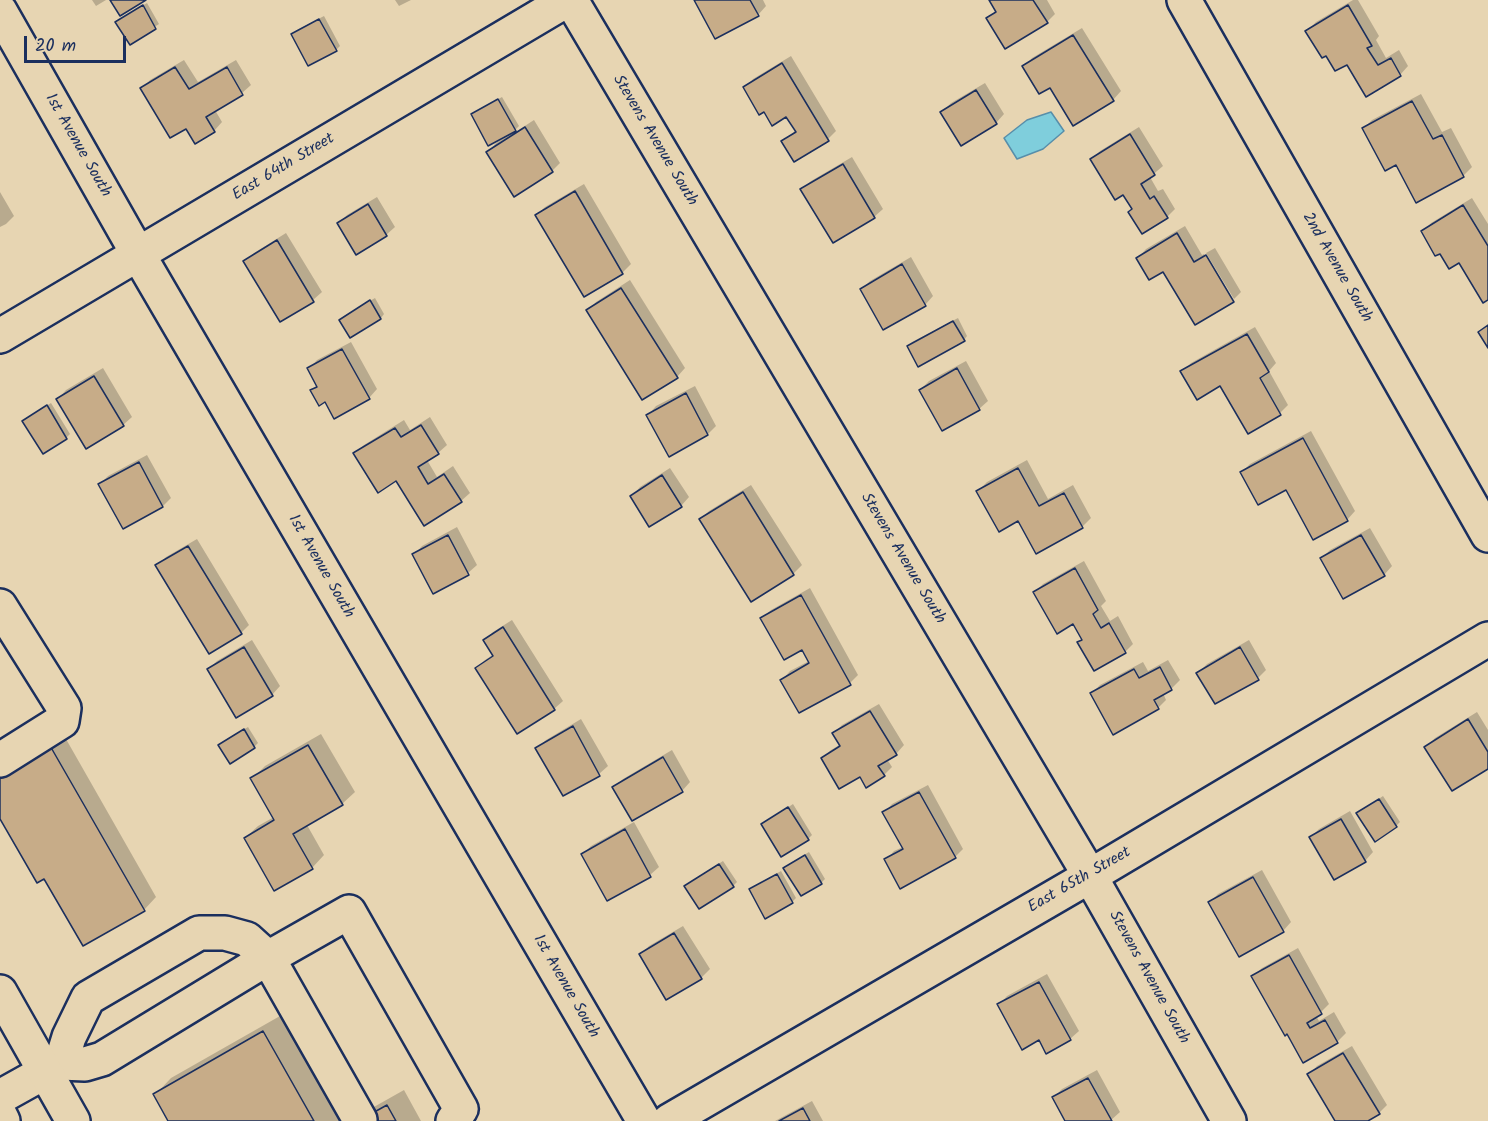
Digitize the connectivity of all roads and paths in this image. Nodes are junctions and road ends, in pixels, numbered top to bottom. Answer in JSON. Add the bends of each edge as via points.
{"nodes":[{"id":1,"x":569,"y":0,"type":"edge"},
{"id":2,"x":1184,"y":0,"type":"edge"},
{"id":3,"x":0,"y":11,"type":"edge"},
{"id":4,"x":138,"y":254,"type":"junction"},
{"id":5,"x":0,"y":336,"type":"edge"},
{"id":6,"x":1488,"y":535,"type":"edge"},
{"id":7,"x":0,"y":606,"type":"edge"},
{"id":8,"x":1488,"y":639,"type":"edge"},
{"id":9,"x":9,"y":640,"type":"edge"},
{"id":10,"x":0,"y":760,"type":"edge"},
{"id":11,"x":1090,"y":876,"type":"junction"},
{"id":12,"x":268,"y":958,"type":"junction"},
{"id":13,"x":0,"y":992,"type":"edge"},
{"id":14,"x":53,"y":1067,"type":"junction"},
{"id":15,"x":0,"y":1097,"type":"edge"},
{"id":16,"x":0,"y":1115,"type":"edge"},
{"id":17,"x":360,"y":1120,"type":"edge"},
{"id":18,"x":3,"y":1121,"type":"edge"},
{"id":19,"x":73,"y":1121,"type":"edge"},
{"id":20,"x":453,"y":1121,"type":"edge"},
{"id":21,"x":644,"y":1121,"type":"edge"},
{"id":22,"x":669,"y":1121,"type":"edge"},
{"id":23,"x":1228,"y":1121,"type":"edge"}],
"edges":[{"from":1,"to":4,"type":"street","name":"East 64th Street"},
{"from":1,"to":11,"type":"street","name":"Stevens Avenue South"},
{"from":2,"to":6,"type":"street","name":"2nd Avenue South"},
{"from":3,"to":4,"type":"street","name":"1st Avenue South"},
{"from":4,"to":5,"type":"street","name":"East 64th Street"},
{"from":4,"to":21,"type":"street","name":"1st Avenue South"},
{"from":7,"to":9,"type":"street"},
{"from":8,"to":11,"type":"street","name":"East 65th Street"},
{"from":9,"to":10,"type":"street","via":[[64,708],[62,721]]},
{"from":11,"to":22,"type":"street","name":"East 65th Street"},
{"from":11,"to":23,"type":"street","name":"Stevens Avenue South"},
{"from":12,"to":14,"type":"street","via":[[102,1059]]},
{"from":12,"to":14,"type":"street","via":[[246,939],[225,933],[199,933],[88,998]]},
{"from":12,"to":17,"type":"street"},
{"from":12,"to":20,"type":"street","via":[[349,912],[461,1109]]},
{"from":13,"to":14,"type":"street"},
{"from":14,"to":15,"type":"street"},
{"from":14,"to":19,"type":"street"},
{"from":16,"to":18,"type":"street"}]}
